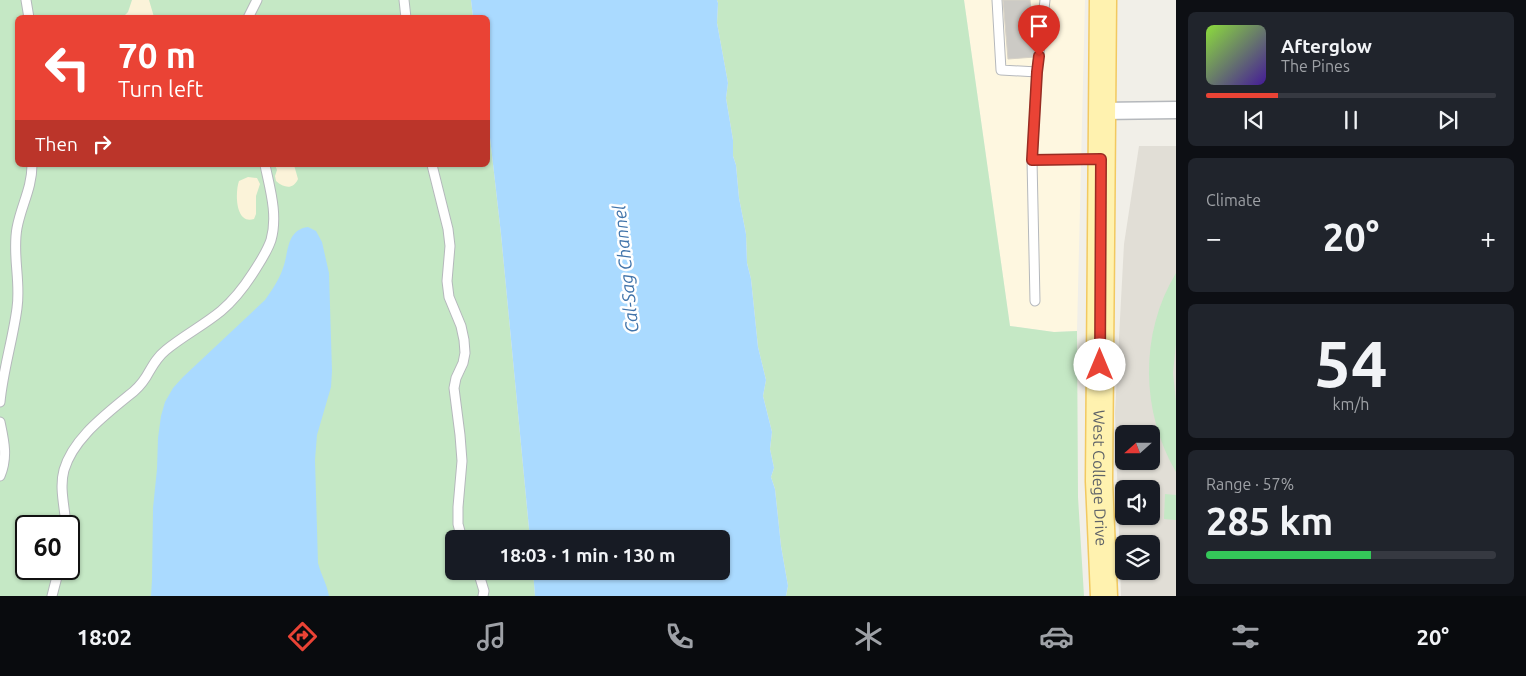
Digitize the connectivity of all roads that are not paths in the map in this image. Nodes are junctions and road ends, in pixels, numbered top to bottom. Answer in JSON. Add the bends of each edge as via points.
{"nodes":[{"id":1,"x":26,"y":0,"type":"edge"},
{"id":2,"x":257,"y":0,"type":"edge"},
{"id":3,"x":404,"y":0,"type":"edge"},
{"id":4,"x":997,"y":0,"type":"edge"},
{"id":5,"x":1045,"y":0,"type":"edge"},
{"id":6,"x":1103,"y":0,"type":"edge"},
{"id":7,"x":28,"y":15,"type":"edge"},
{"id":8,"x":250,"y":15,"type":"edge"},
{"id":9,"x":406,"y":15,"type":"edge"},
{"id":10,"x":1037,"y":72,"type":"junction"},
{"id":11,"x":1176,"y":110,"type":"edge"},
{"id":12,"x":1101,"y":111,"type":"junction"},
{"id":13,"x":1101,"y":159,"type":"junction"},
{"id":14,"x":1032,"y":160,"type":"junction"},
{"id":15,"x":32,"y":167,"type":"edge"},
{"id":16,"x":264,"y":167,"type":"edge"},
{"id":17,"x":432,"y":167,"type":"edge"},
{"id":18,"x":1035,"y":301,"type":"dead end"},
{"id":19,"x":0,"y":402,"type":"edge"},
{"id":20,"x":0,"y":422,"type":"edge"},
{"id":21,"x":0,"y":476,"type":"edge"},
{"id":22,"x":65,"y":515,"type":"edge"},
{"id":23,"x":460,"y":530,"type":"edge"},
{"id":24,"x":56,"y":580,"type":"edge"},
{"id":25,"x":481,"y":580,"type":"edge"},
{"id":26,"x":52,"y":596,"type":"edge"},
{"id":27,"x":483,"y":596,"type":"edge"},
{"id":28,"x":1104,"y":596,"type":"edge"}],
"edges":[{"from":1,"to":7,"type":"lane"},
{"from":2,"to":8,"type":"lane"},
{"from":3,"to":9,"type":"lane"},
{"from":4,"to":10,"type":"lane","via":[[1001,70]]},
{"from":5,"to":10,"type":"lane"},
{"from":6,"to":12,"type":"main road","name":"West College Drive"},
{"from":10,"to":14,"type":"lane"},
{"from":11,"to":12,"type":"street"},
{"from":12,"to":13,"type":"main road","name":"West College Drive"},
{"from":13,"to":14,"type":"lane"},
{"from":13,"to":28,"type":"main road","name":"West College Drive","via":[[1099,481]]},
{"from":14,"to":18,"type":"lane"},
{"from":15,"to":19,"type":"lane","via":[[32,181],[17,228],[17,308]]},
{"from":16,"to":22,"type":"lane","via":[[273,208],[272,238],[267,249],[230,303],[164,352],[139,387],[94,424],[81,440],[69,457],[62,480]]},
{"from":17,"to":23,"type":"lane","via":[[448,229],[449,297],[461,326],[465,353],[454,388],[462,461]]},
{"from":20,"to":21,"type":"lane","via":[[6,450]]},
{"from":24,"to":26,"type":"lane"},
{"from":25,"to":27,"type":"lane"}]}
